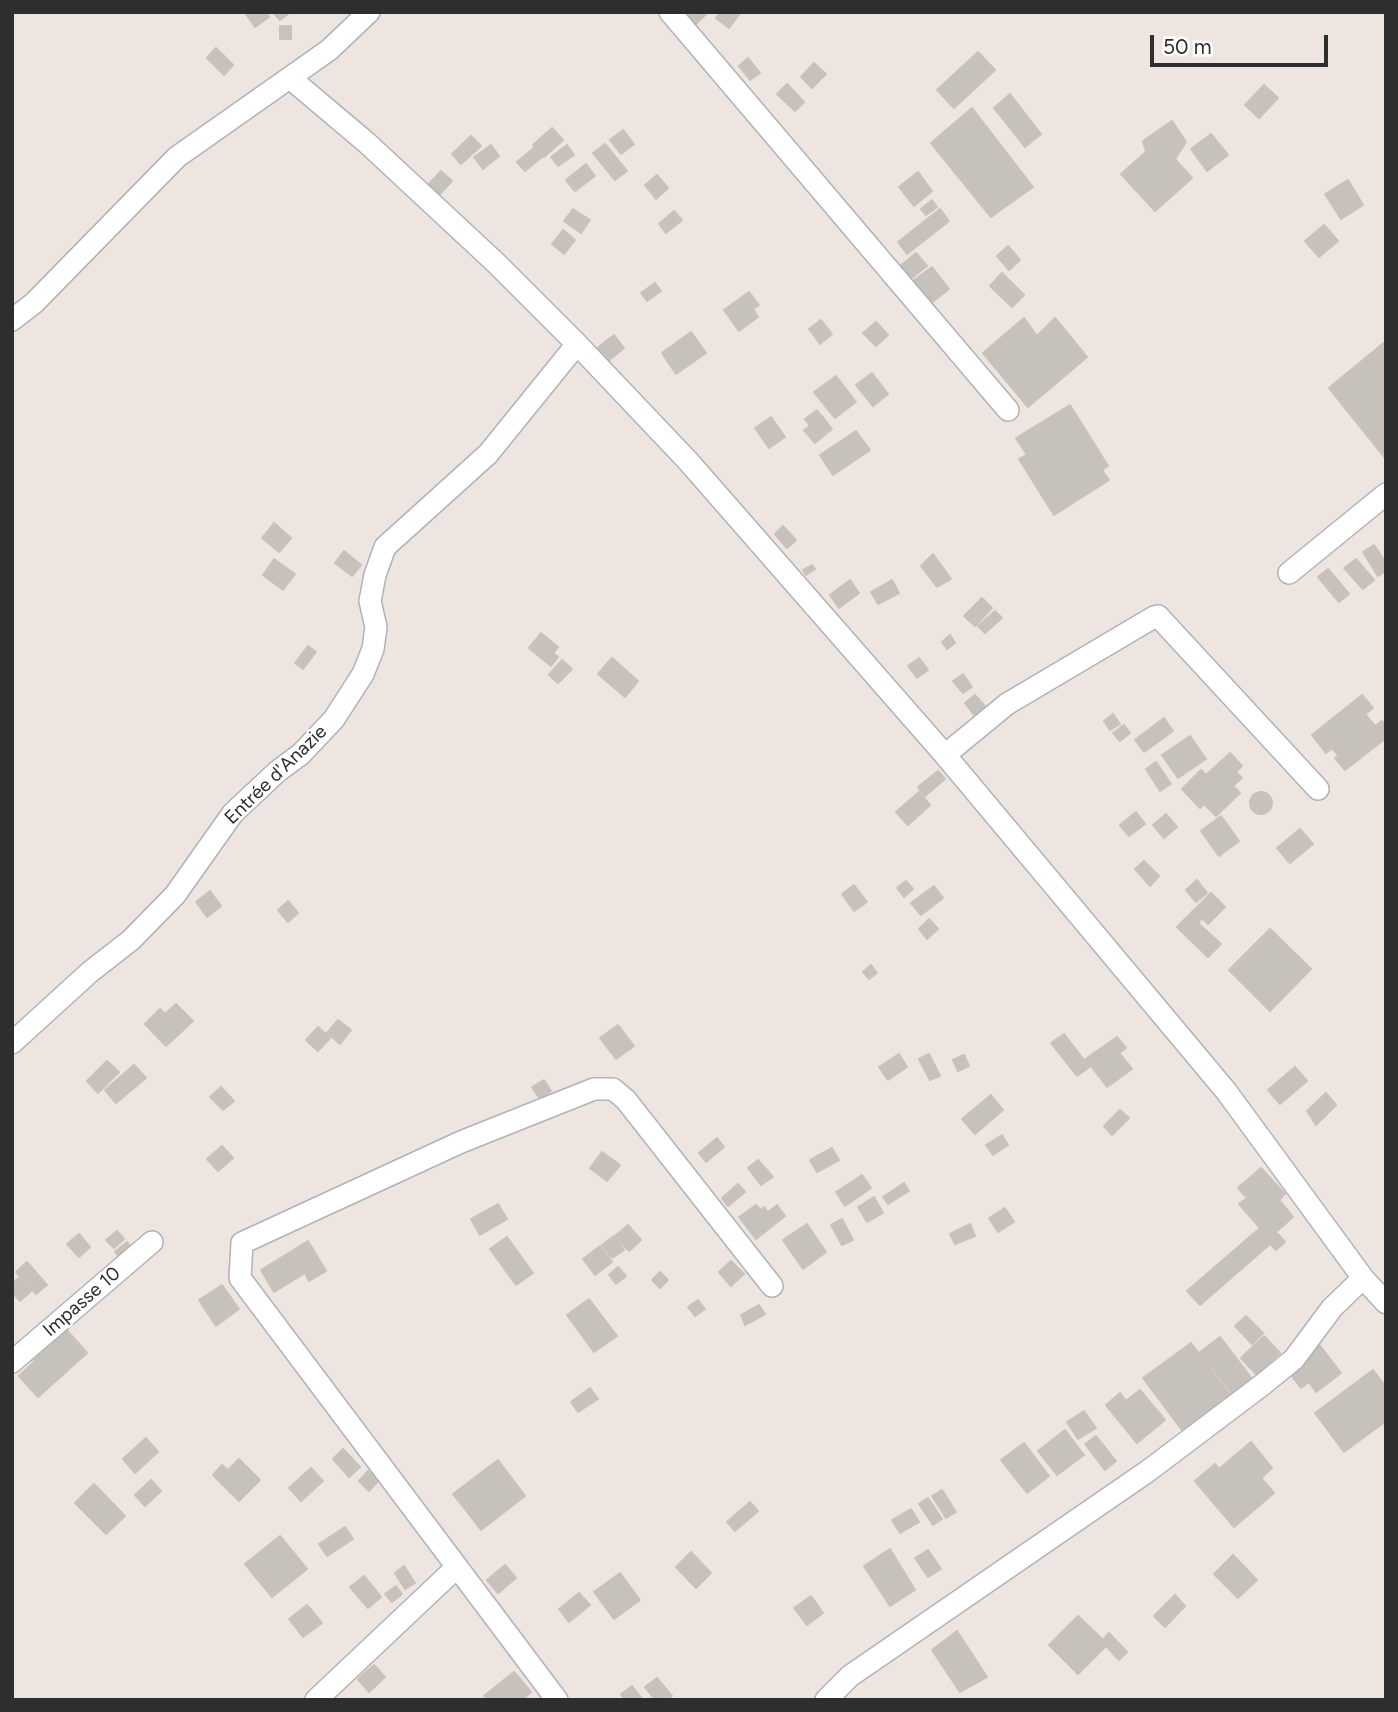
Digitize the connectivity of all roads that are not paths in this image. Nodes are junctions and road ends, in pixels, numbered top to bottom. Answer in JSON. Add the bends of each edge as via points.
{"nodes":[{"id":1,"x":369,"y":12,"type":"edge"},
{"id":2,"x":670,"y":12,"type":"edge"},
{"id":3,"x":290,"y":78,"type":"junction"},
{"id":4,"x":12,"y":320,"type":"edge"},
{"id":5,"x":577,"y":344,"type":"junction"},
{"id":6,"x":1008,"y":410,"type":"dead end"},
{"id":7,"x":1386,"y":494,"type":"edge"},
{"id":8,"x":1289,"y":573,"type":"dead end"},
{"id":9,"x":945,"y":755,"type":"junction"},
{"id":10,"x":1318,"y":789,"type":"dead end"},
{"id":11,"x":12,"y":1043,"type":"edge"},
{"id":12,"x":152,"y":1242,"type":"dead end"},
{"id":13,"x":1363,"y":1278,"type":"junction"},
{"id":14,"x":772,"y":1286,"type":"dead end"},
{"id":15,"x":1386,"y":1303,"type":"edge"},
{"id":16,"x":12,"y":1362,"type":"edge"},
{"id":17,"x":457,"y":1567,"type":"junction"},
{"id":18,"x":316,"y":1700,"type":"edge"},
{"id":19,"x":557,"y":1700,"type":"edge"},
{"id":20,"x":826,"y":1700,"type":"edge"}],
"edges":[{"from":1,"to":3,"type":"street","via":[[329,50]]},
{"from":2,"to":6,"type":"street"},
{"from":3,"to":4,"type":"street","via":[[177,157]]},
{"from":3,"to":5,"type":"street","via":[[367,143]]},
{"from":5,"to":9,"type":"street","via":[[688,461]]},
{"from":5,"to":11,"type":"street","name":"Entrée d'Anazie","via":[[488,454],[386,547],[370,601],[376,627],[373,649],[334,719],[233,813],[175,895]]},
{"from":7,"to":8,"type":"street"},
{"from":9,"to":10,"type":"street","via":[[1007,705],[1158,617]]},
{"from":9,"to":13,"type":"street","via":[[1226,1091]]},
{"from":12,"to":16,"type":"street","name":"Impasse 10"},
{"from":13,"to":15,"type":"street"},
{"from":13,"to":20,"type":"street","via":[[1332,1308],[1294,1359],[1262,1385],[1148,1471],[850,1676]]},
{"from":14,"to":17,"type":"street","via":[[613,1089],[594,1089],[461,1142],[243,1243],[240,1278]]},
{"from":17,"to":18,"type":"street"},
{"from":17,"to":19,"type":"street"}]}
